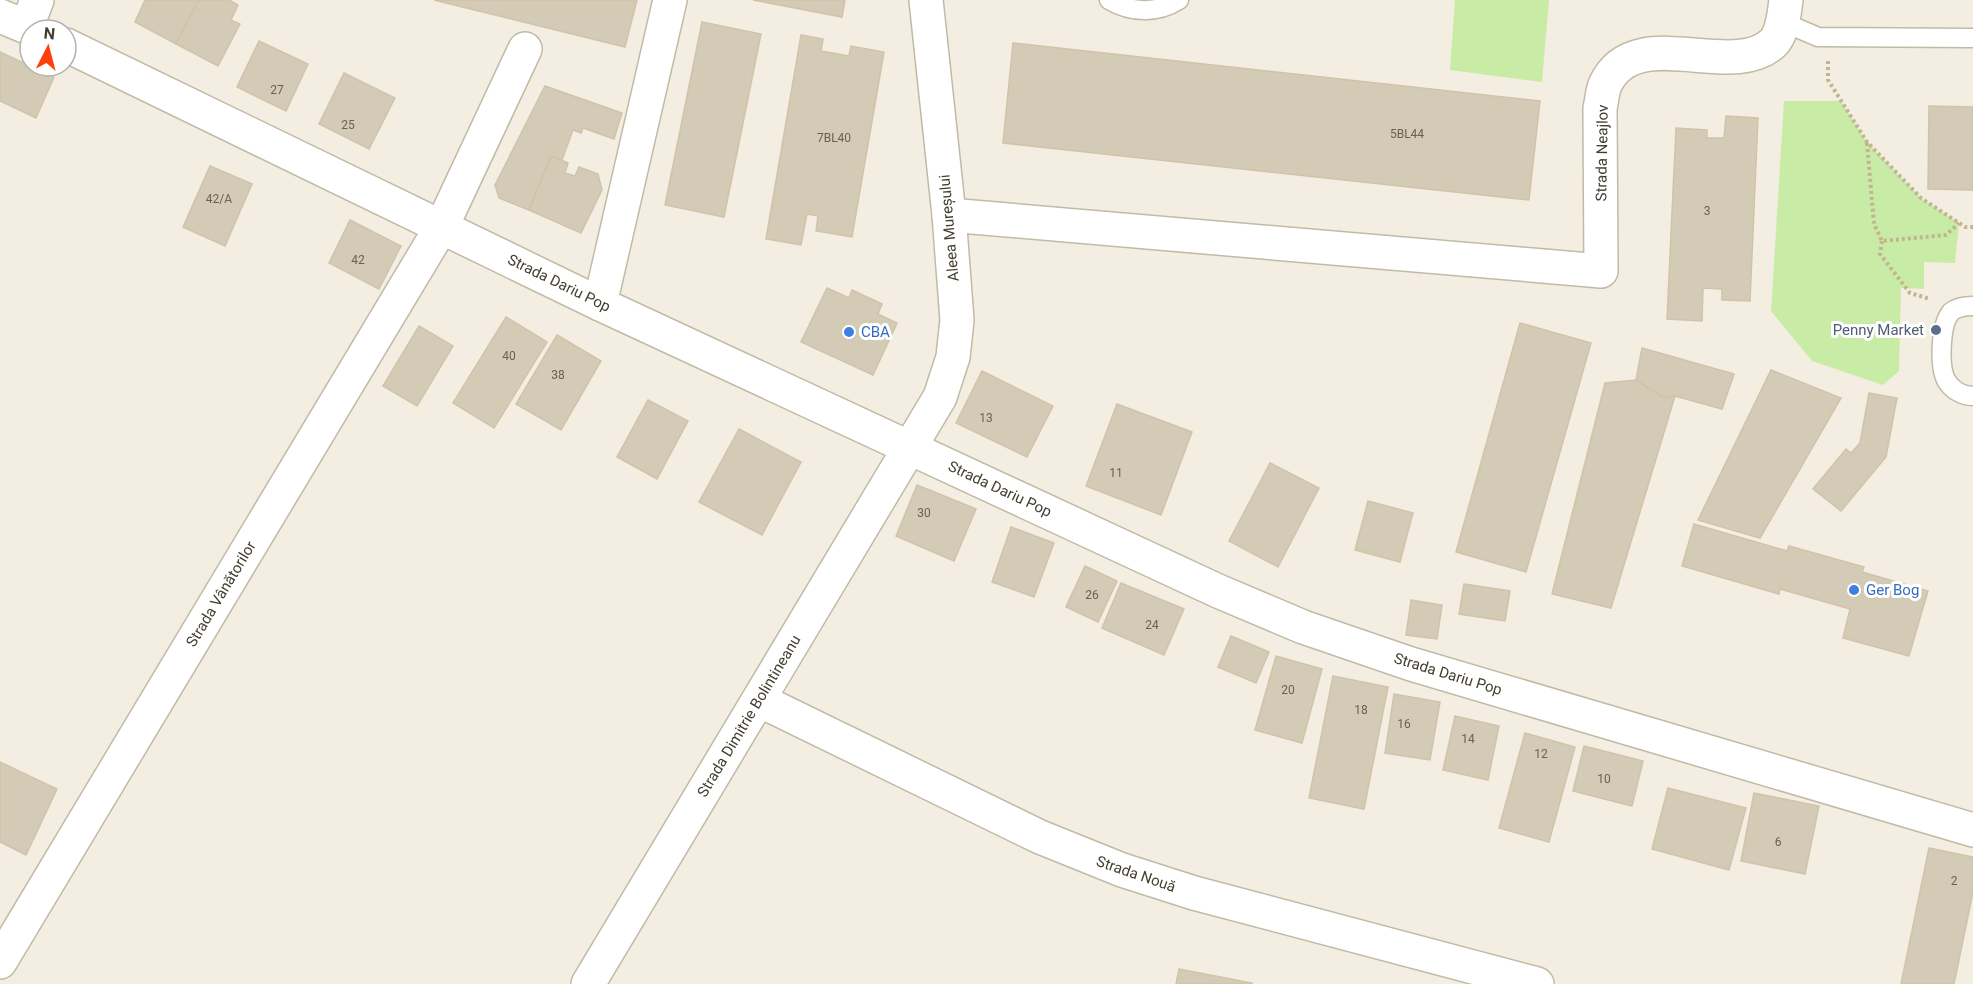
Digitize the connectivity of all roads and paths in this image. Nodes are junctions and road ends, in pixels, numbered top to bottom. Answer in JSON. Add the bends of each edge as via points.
{"nodes":[{"id":1,"x":670,"y":0,"type":"edge"},
{"id":2,"x":926,"y":0,"type":"edge"},
{"id":3,"x":1109,"y":0,"type":"edge"},
{"id":4,"x":1179,"y":0,"type":"edge"},
{"id":5,"x":1784,"y":11,"type":"edge"},
{"id":6,"x":1827,"y":37,"type":"junction"},
{"id":7,"x":1973,"y":38,"type":"edge"},
{"id":8,"x":525,"y":50,"type":"dead end"},
{"id":9,"x":78,"y":51,"type":"edge"},
{"id":10,"x":1867,"y":142,"type":"junction"},
{"id":11,"x":949,"y":215,"type":"junction"},
{"id":12,"x":1959,"y":224,"type":"junction"},
{"id":13,"x":442,"y":226,"type":"junction"},
{"id":14,"x":1973,"y":227,"type":"edge"},
{"id":15,"x":1882,"y":241,"type":"junction"},
{"id":16,"x":1926,"y":297,"type":"dead end"},
{"id":17,"x":600,"y":304,"type":"junction"},
{"id":18,"x":1973,"y":306,"type":"edge"},
{"id":19,"x":1973,"y":396,"type":"edge"},
{"id":20,"x":911,"y":447,"type":"junction"},
{"id":21,"x":759,"y":700,"type":"junction"},
{"id":22,"x":1973,"y":830,"type":"edge"},
{"id":23,"x":0,"y":962,"type":"edge"},
{"id":24,"x":588,"y":984,"type":"edge"},
{"id":25,"x":1537,"y":984,"type":"edge"}],
"edges":[{"from":1,"to":17,"type":"street"},
{"from":2,"to":11,"type":"street","name":"Aleea Mureșului"},
{"from":3,"to":4,"type":"lane","via":[[1121,7],[1153,11]]},
{"from":5,"to":6,"type":"lane","via":[[1818,37]]},
{"from":5,"to":11,"type":"street","name":"Strada Neajlov","via":[[1773,43],[1749,56],[1659,53],[1634,58],[1617,67],[1605,86],[1600,108],[1601,271]]},
{"from":6,"to":7,"type":"lane"},
{"from":6,"to":10,"type":"path","via":[[1828,80]]},
{"from":8,"to":13,"type":"street","name":"Strada Vânătorilor"},
{"from":9,"to":13,"type":"street","name":"Strada Dariu Pop"},
{"from":10,"to":12,"type":"path","via":[[1921,198]]},
{"from":10,"to":15,"type":"path","via":[[1874,224]]},
{"from":11,"to":20,"type":"street","name":"Aleea Mureșului","via":[[957,320],[953,357],[940,397]]},
{"from":12,"to":14,"type":"path"},
{"from":12,"to":15,"type":"path","via":[[1946,235]]},
{"from":13,"to":17,"type":"street","name":"Strada Dariu Pop"},
{"from":13,"to":23,"type":"street","name":"Strada Vânătorilor"},
{"from":15,"to":16,"type":"path","via":[[1880,254],[1910,293]]},
{"from":17,"to":20,"type":"street","name":"Strada Dariu Pop"},
{"from":18,"to":19,"type":"lane","via":[[1953,310],[1945,322],[1941,342],[1945,378],[1954,390]]},
{"from":20,"to":21,"type":"street","name":"Strada Dimitrie Bolintineanu"},
{"from":20,"to":22,"type":"street","name":"Strada Dariu Pop","via":[[1302,627],[1411,664]]},
{"from":21,"to":24,"type":"street","name":"Strada Dimitrie Bolintineanu"},
{"from":21,"to":25,"type":"street","name":"Strada Nouă","via":[[1040,837],[1122,870],[1204,896]]}]}
